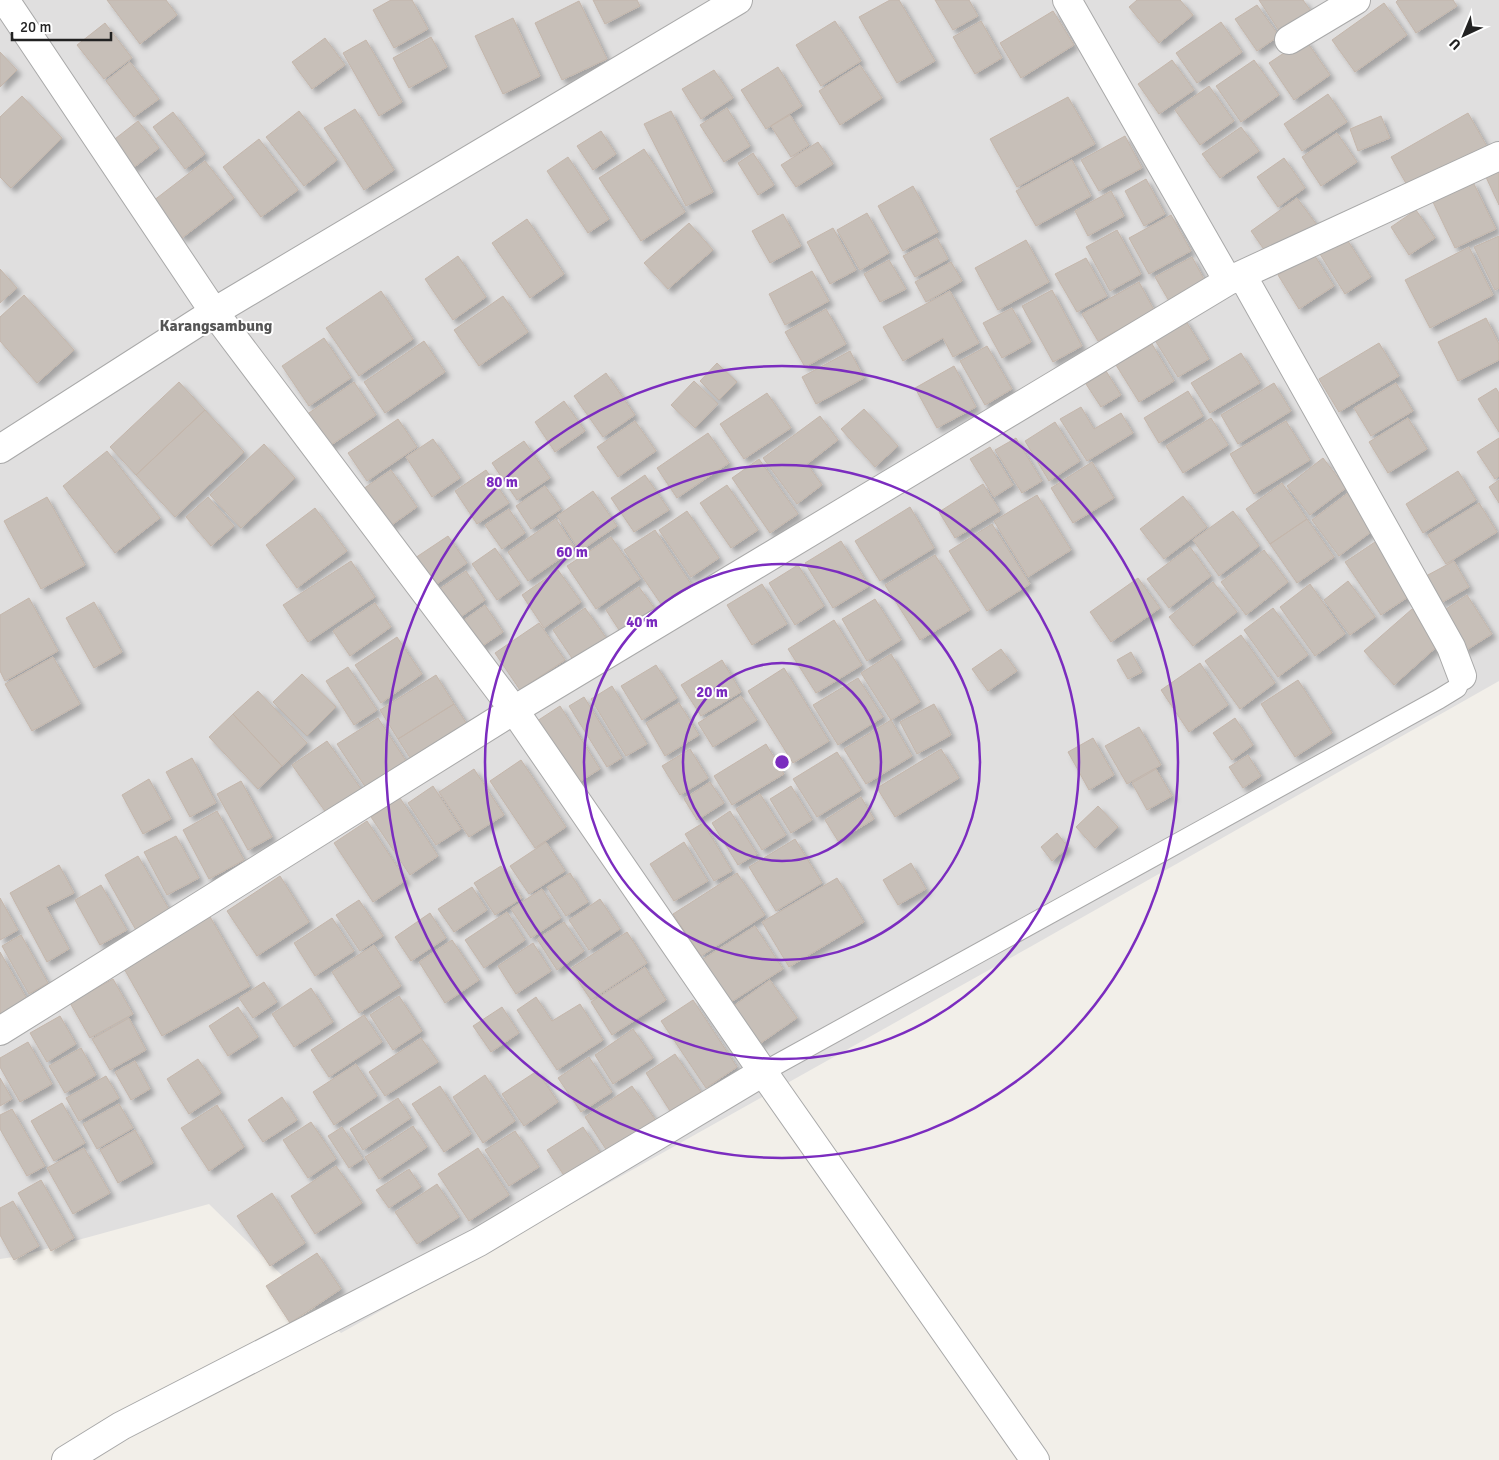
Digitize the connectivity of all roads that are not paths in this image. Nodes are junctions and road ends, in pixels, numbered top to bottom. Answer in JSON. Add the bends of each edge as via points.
{"nodes":[{"id":1,"x":5,"y":0,"type":"edge"},
{"id":2,"x":1067,"y":0,"type":"edge"},
{"id":3,"x":1356,"y":0,"type":"edge"},
{"id":4,"x":733,"y":1,"type":"edge"},
{"id":5,"x":1289,"y":40,"type":"dead end"},
{"id":6,"x":1499,"y":156,"type":"edge"},
{"id":7,"x":1235,"y":278,"type":"junction"},
{"id":8,"x":214,"y":312,"type":"junction"},
{"id":9,"x":0,"y":449,"type":"edge"},
{"id":10,"x":1462,"y":676,"type":"joint"},
{"id":11,"x":514,"y":710,"type":"junction"},
{"id":12,"x":0,"y":1031,"type":"edge"},
{"id":13,"x":763,"y":1072,"type":"junction"},
{"id":14,"x":66,"y":1460,"type":"edge"},
{"id":15,"x":1034,"y":1460,"type":"edge"}],
"edges":[{"from":1,"to":8,"type":"street"},
{"from":2,"to":7,"type":"street"},
{"from":3,"to":5,"type":"street"},
{"from":4,"to":8,"type":"street"},
{"from":6,"to":7,"type":"street"},
{"from":7,"to":10,"type":"street","via":[[1451,647]]},
{"from":7,"to":11,"type":"street"},
{"from":8,"to":9,"type":"street"},
{"from":8,"to":11,"type":"street"},
{"from":10,"to":13,"type":"lane","via":[[1457,688],[1439,699]]},
{"from":11,"to":12,"type":"street"},
{"from":11,"to":13,"type":"street"},
{"from":13,"to":14,"type":"street","via":[[479,1242],[121,1426]]},
{"from":13,"to":15,"type":"street"}]}
